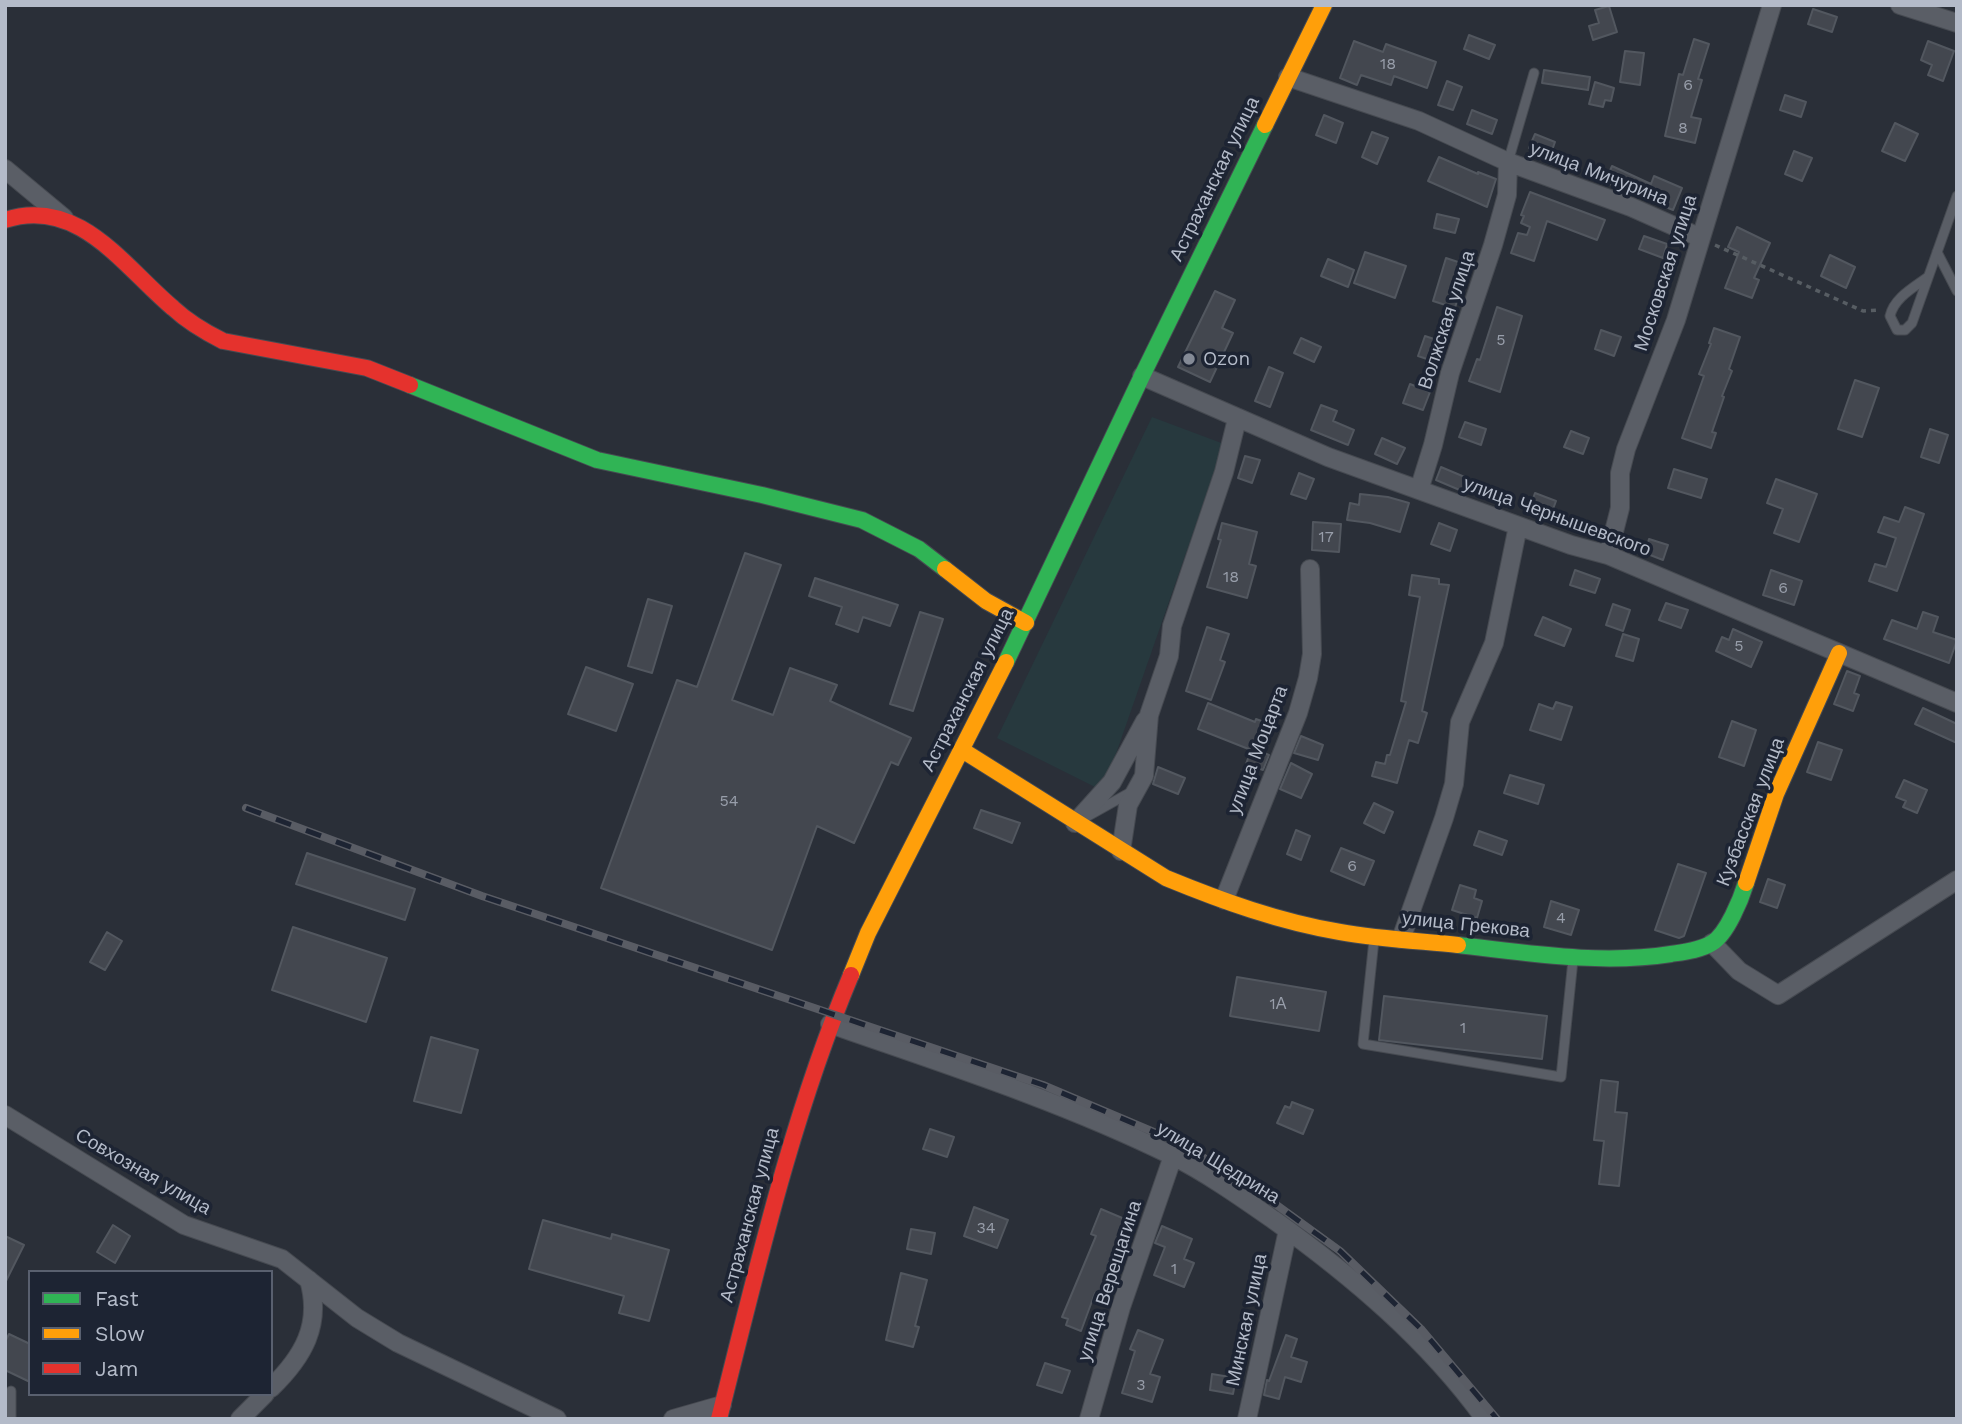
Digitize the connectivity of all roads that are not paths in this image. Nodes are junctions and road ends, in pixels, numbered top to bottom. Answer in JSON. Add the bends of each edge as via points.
{"nodes":[{"id":1,"x":1324,"y":5,"type":"edge"},
{"id":2,"x":1772,"y":5,"type":"edge"},
{"id":3,"x":1900,"y":5,"type":"edge"},
{"id":4,"x":1957,"y":23,"type":"edge"},
{"id":5,"x":1534,"y":72,"type":"dead end"},
{"id":6,"x":1288,"y":77,"type":"junction"},
{"id":7,"x":1508,"y":162,"type":"junction"},
{"id":8,"x":5,"y":169,"type":"edge"},
{"id":9,"x":1957,"y":196,"type":"edge"},
{"id":10,"x":5,"y":220,"type":"edge"},
{"id":11,"x":70,"y":223,"type":"junction"},
{"id":12,"x":1701,"y":238,"type":"junction"},
{"id":13,"x":1937,"y":252,"type":"junction"},
{"id":14,"x":1928,"y":277,"type":"junction"},
{"id":15,"x":1957,"y":291,"type":"edge"},
{"id":16,"x":1142,"y":376,"type":"junction"},
{"id":17,"x":1237,"y":419,"type":"junction"},
{"id":18,"x":1419,"y":490,"type":"junction"},
{"id":19,"x":1518,"y":526,"type":"junction"},
{"id":20,"x":1608,"y":555,"type":"junction"},
{"id":21,"x":1310,"y":569,"type":"dead end"},
{"id":22,"x":1026,"y":623,"type":"junction"},
{"id":23,"x":1839,"y":653,"type":"junction"},
{"id":24,"x":1957,"y":703,"type":"edge"},
{"id":25,"x":1149,"y":715,"type":"junction"},
{"id":26,"x":962,"y":750,"type":"junction"},
{"id":27,"x":1135,"y":789,"type":"junction"},
{"id":28,"x":1075,"y":823,"type":"junction"},
{"id":29,"x":1121,"y":851,"type":"junction"},
{"id":30,"x":1957,"y":880,"type":"edge"},
{"id":31,"x":1224,"y":900,"type":"junction"},
{"id":32,"x":1374,"y":938,"type":"junction"},
{"id":33,"x":1401,"y":939,"type":"junction"},
{"id":34,"x":1712,"y":943,"type":"junction"},
{"id":35,"x":1573,"y":958,"type":"junction"},
{"id":36,"x":830,"y":1024,"type":"junction"},
{"id":37,"x":5,"y":1115,"type":"edge"},
{"id":38,"x":1173,"y":1156,"type":"junction"},
{"id":39,"x":1288,"y":1230,"type":"junction"},
{"id":40,"x":309,"y":1280,"type":"junction"},
{"id":41,"x":273,"y":1386,"type":"edge"},
{"id":42,"x":10,"y":1391,"type":"dead end"},
{"id":43,"x":263,"y":1396,"type":"edge"},
{"id":44,"x":721,"y":1412,"type":"edge"},
{"id":45,"x":11,"y":1419,"type":"edge"},
{"id":46,"x":240,"y":1419,"type":"edge"},
{"id":47,"x":557,"y":1419,"type":"edge"},
{"id":48,"x":673,"y":1419,"type":"edge"},
{"id":49,"x":1088,"y":1419,"type":"edge"},
{"id":50,"x":1247,"y":1419,"type":"edge"},
{"id":51,"x":1485,"y":1419,"type":"edge"}],
"edges":[{"from":1,"to":6,"type":"street","name":"Астраханская улица"},
{"from":2,"to":12,"type":"street","name":"Московская улица"},
{"from":3,"to":4,"type":"street"},
{"from":5,"to":7,"type":"lane"},
{"from":6,"to":7,"type":"street","name":"улица Мичурина","via":[[1419,121]]},
{"from":6,"to":16,"type":"street","name":"Астраханская улица"},
{"from":7,"to":12,"type":"street","name":"улица Мичурина"},
{"from":7,"to":18,"type":"street","name":"Волжская улица","via":[[1507,195],[1450,373]]},
{"from":8,"to":11,"type":"street"},
{"from":9,"to":13,"type":"lane"},
{"from":10,"to":11,"type":"street","via":[[25,214]]},
{"from":11,"to":22,"type":"street","via":[[96,237],[184,318],[223,341],[367,368],[597,460],[862,520],[919,549],[986,601]]},
{"from":12,"to":20,"type":"street","name":"Московская улица","via":[[1676,320],[1626,449],[1620,473],[1620,508]]},
{"from":13,"to":14,"type":"lane"},
{"from":13,"to":15,"type":"lane"},
{"from":14,"to":14,"type":"lane","via":[[1892,308],[1890,316],[1897,330],[1912,323]]},
{"from":16,"to":17,"type":"street","name":"улица Чернышевского"},
{"from":16,"to":22,"type":"street","name":"Астраханская улица"},
{"from":17,"to":18,"type":"street","name":"улица Чернышевского"},
{"from":17,"to":25,"type":"street"},
{"from":18,"to":19,"type":"street","name":"улица Чернышевского"},
{"from":19,"to":20,"type":"street","name":"улица Чернышевского"},
{"from":19,"to":33,"type":"street","via":[[1494,643],[1460,722],[1451,795]]},
{"from":20,"to":23,"type":"street","name":"улица Чернышевского"},
{"from":21,"to":31,"type":"street","name":"улица Моцарта","via":[[1312,654],[1308,678]]},
{"from":22,"to":26,"type":"street","name":"Астраханская улица"},
{"from":23,"to":24,"type":"street","name":"улица Чернышевского"},
{"from":23,"to":34,"type":"street","name":"Кузбасская улица","via":[[1776,794],[1741,898]]},
{"from":25,"to":27,"type":"street","via":[[1144,776]]},
{"from":25,"to":28,"type":"street","via":[[1112,782]]},
{"from":26,"to":28,"type":"street","name":"улица Грекова"},
{"from":26,"to":36,"type":"street","name":"Астраханская улица","via":[[868,933]]},
{"from":27,"to":28,"type":"lane"},
{"from":27,"to":29,"type":"street","via":[[1128,804]]},
{"from":28,"to":29,"type":"street","name":"улица Грекова"},
{"from":29,"to":31,"type":"street","name":"улица Грекова","via":[[1166,878]]},
{"from":30,"to":34,"type":"street","via":[[1778,995],[1739,971]]},
{"from":31,"to":32,"type":"street","name":"улица Грекова","via":[[1311,927]]},
{"from":32,"to":33,"type":"street","name":"улица Грекова"},
{"from":32,"to":35,"type":"lane","via":[[1363,1044],[1561,1077]]},
{"from":33,"to":35,"type":"street","name":"улица Грекова"},
{"from":34,"to":35,"type":"street","name":"улица Грекова","via":[[1644,958]]},
{"from":36,"to":38,"type":"street","name":"улица Щедрина","via":[[1013,1088]]},
{"from":36,"to":44,"type":"street","name":"Астраханская улица","via":[[771,1211]]},
{"from":37,"to":40,"type":"street","name":"Совхозная улица","via":[[184,1225],[282,1259]]},
{"from":38,"to":39,"type":"street","name":"улица Щедрина"},
{"from":38,"to":49,"type":"street","name":"улица Верещагина"},
{"from":39,"to":50,"type":"street","name":"Минская улица"},
{"from":39,"to":51,"type":"street","name":"улица Щедрина","via":[[1360,1286],[1418,1341]]},
{"from":40,"to":41,"type":"street","via":[[314,1298],[309,1332],[288,1372]]},
{"from":40,"to":47,"type":"street","name":"Совхозная улица","via":[[398,1343]]},
{"from":42,"to":45,"type":"lane"},
{"from":43,"to":46,"type":"street"},
{"from":44,"to":48,"type":"street"}]}
